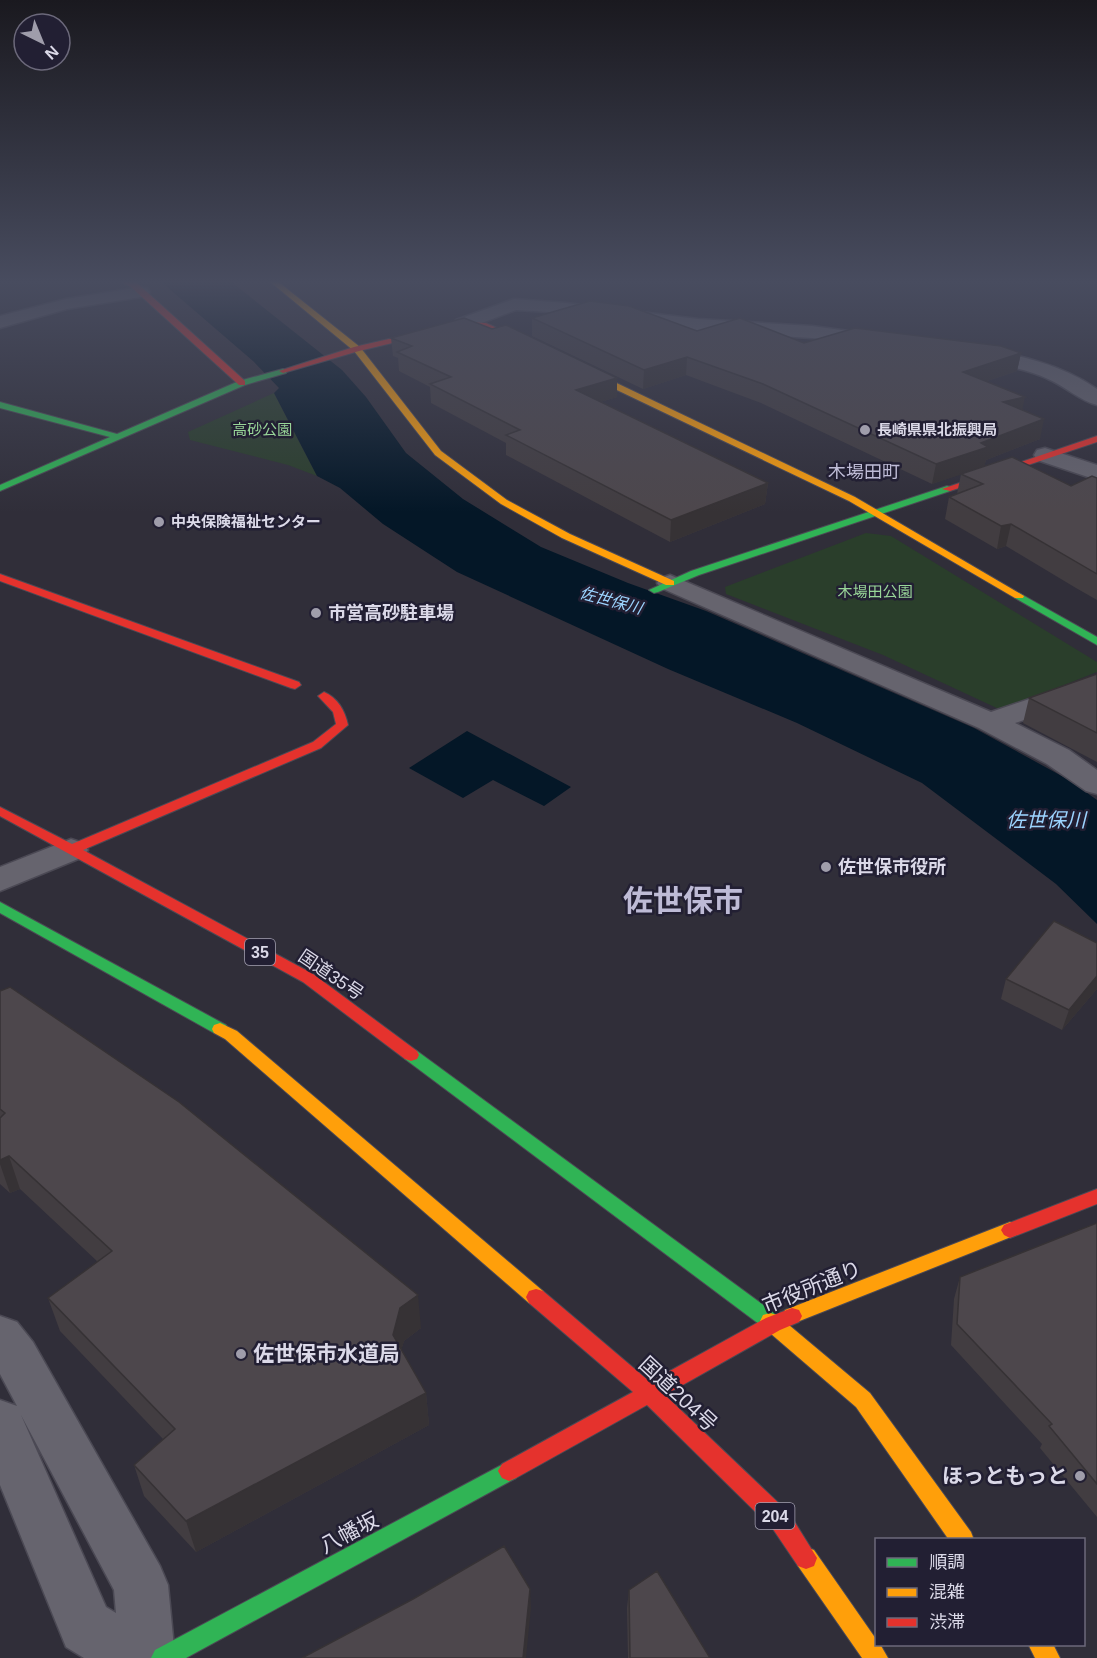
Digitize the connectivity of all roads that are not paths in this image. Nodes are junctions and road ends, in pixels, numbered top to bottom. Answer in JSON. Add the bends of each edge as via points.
{"nodes":[{"id":1,"x":214,"y":357,"type":"edge"},
{"id":2,"x":330,"y":357,"type":"edge"},
{"id":3,"x":364,"y":357,"type":"edge"},
{"id":4,"x":1001,"y":357,"type":"edge"},
{"id":5,"x":565,"y":362,"type":"edge"},
{"id":6,"x":242,"y":383,"type":"junction"},
{"id":7,"x":1097,"y":399,"type":"edge"},
{"id":8,"x":0,"y":405,"type":"edge"},
{"id":9,"x":119,"y":437,"type":"junction"},
{"id":10,"x":1097,"y":439,"type":"edge"},
{"id":11,"x":1045,"y":454,"type":"junction"},
{"id":12,"x":1097,"y":473,"type":"edge"},
{"id":13,"x":0,"y":488,"type":"edge"},
{"id":14,"x":875,"y":513,"type":"junction"},
{"id":15,"x":0,"y":577,"type":"edge"},
{"id":16,"x":662,"y":586,"type":"junction"},
{"id":17,"x":1097,"y":642,"type":"edge"},
{"id":18,"x":295,"y":684,"type":"dead end"},
{"id":19,"x":1097,"y":685,"type":"edge"},
{"id":20,"x":324,"y":696,"type":"dead end"},
{"id":21,"x":990,"y":722,"type":"junction"},
{"id":22,"x":1097,"y":784,"type":"edge"},
{"id":23,"x":0,"y":812,"type":"edge"},
{"id":24,"x":71,"y":849,"type":"junction"},
{"id":25,"x":0,"y":880,"type":"edge"},
{"id":26,"x":0,"y":907,"type":"edge"},
{"id":27,"x":1097,"y":1196,"type":"edge"},
{"id":28,"x":773,"y":1324,"type":"junction"},
{"id":29,"x":0,"y":1337,"type":"edge"},
{"id":30,"x":650,"y":1394,"type":"junction"},
{"id":31,"x":0,"y":1423,"type":"edge"},
{"id":32,"x":556,"y":1444,"type":"joint"},
{"id":33,"x":962,"y":1538,"type":"edge"},
{"id":34,"x":136,"y":1658,"type":"edge"},
{"id":35,"x":147,"y":1658,"type":"edge"},
{"id":36,"x":162,"y":1658,"type":"edge"},
{"id":37,"x":876,"y":1658,"type":"edge"}],
"edges":[{"from":1,"to":6,"type":"main road"},
{"from":2,"to":6,"type":"main road"},
{"from":3,"to":16,"type":"main road","via":[[438,453],[504,502]]},
{"from":4,"to":7,"type":"street","via":[[1086,390]]},
{"from":5,"to":14,"type":"main road"},
{"from":6,"to":9,"type":"main road"},
{"from":8,"to":9,"type":"main road"},
{"from":9,"to":13,"type":"main road"},
{"from":10,"to":11,"type":"main road"},
{"from":11,"to":12,"type":"street"},
{"from":11,"to":14,"type":"main road"},
{"from":14,"to":16,"type":"main road"},
{"from":14,"to":17,"type":"main road"},
{"from":15,"to":18,"type":"main road"},
{"from":16,"to":21,"type":"street"},
{"from":19,"to":21,"type":"street"},
{"from":20,"to":24,"type":"main road","via":[[339,711],[342,725],[317,745]]},
{"from":21,"to":22,"type":"street","via":[[1058,757]]},
{"from":23,"to":24,"type":"main road","name":"国道35号","number":"35"},
{"from":24,"to":25,"type":"street"},
{"from":24,"to":28,"type":"main road","name":"国道35号","number":"35","via":[[308,978]]},
{"from":26,"to":30,"type":"main road","name":"国道204号","number":"204","via":[[231,1035]]},
{"from":27,"to":28,"type":"main road","name":"市役所通り"},
{"from":28,"to":30,"type":"main road","name":"市役所通り"},
{"from":28,"to":33,"type":"main road","via":[[862,1400]]},
{"from":29,"to":35,"type":"street","via":[[16,1357],[141,1585]]},
{"from":30,"to":32,"type":"main road","name":"市役所通り"},
{"from":30,"to":37,"type":"main road","name":"国道204号","number":"204","via":[[781,1521]]},
{"from":31,"to":34,"type":"street","via":[[86,1627]]},
{"from":32,"to":36,"type":"main road","name":"八幡坂"}]}
